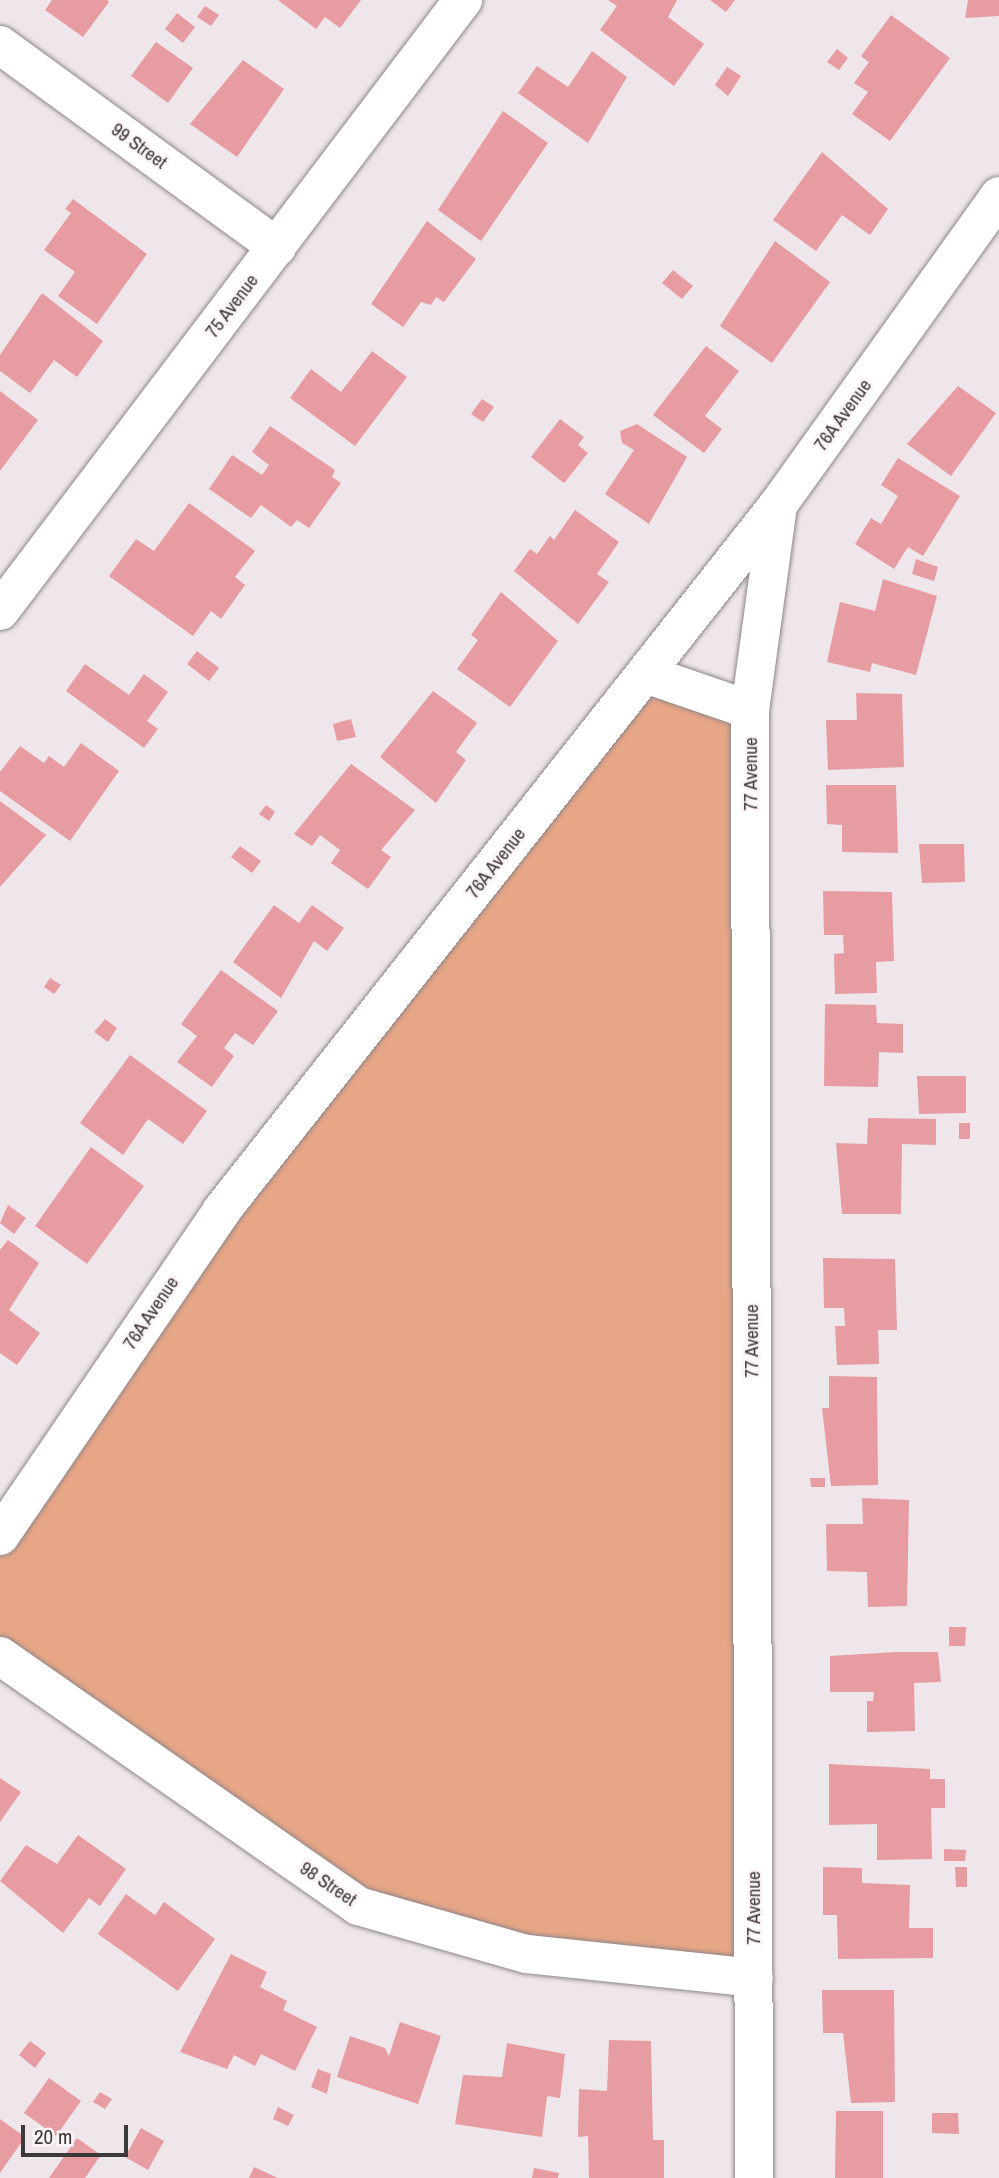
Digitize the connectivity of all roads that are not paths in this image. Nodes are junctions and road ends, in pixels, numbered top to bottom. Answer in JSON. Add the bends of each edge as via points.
{"nodes":[{"id":1,"x":463,"y":0,"type":"edge"},
{"id":2,"x":0,"y":45,"type":"edge"},
{"id":3,"x":999,"y":196,"type":"edge"},
{"id":4,"x":277,"y":247,"type":"junction"},
{"id":5,"x":778,"y":505,"type":"junction"},
{"id":6,"x":0,"y":611,"type":"edge"},
{"id":7,"x":645,"y":674,"type":"junction"},
{"id":8,"x":750,"y":710,"type":"junction"},
{"id":9,"x":0,"y":1536,"type":"edge"},
{"id":10,"x":0,"y":1656,"type":"edge"},
{"id":11,"x":754,"y":1978,"type":"junction"},
{"id":12,"x":754,"y":2178,"type":"edge"}],
"edges":[{"from":1,"to":4,"type":"street","name":"75 Avenue"},
{"from":2,"to":4,"type":"street","name":"99 Street"},
{"from":3,"to":5,"type":"street","name":"76A Avenue"},
{"from":4,"to":6,"type":"street","name":"75 Avenue"},
{"from":5,"to":7,"type":"street","name":"76A Avenue"},
{"from":5,"to":8,"type":"street","name":"77 Avenue"},
{"from":7,"to":8,"type":"street"},
{"from":7,"to":9,"type":"street","name":"76A Avenue","via":[[222,1210]]},
{"from":8,"to":11,"type":"street","name":"77 Avenue"},
{"from":10,"to":11,"type":"street","name":"98 Street","via":[[358,1906],[527,1954]]},
{"from":11,"to":12,"type":"street","name":"77 Avenue"}]}
